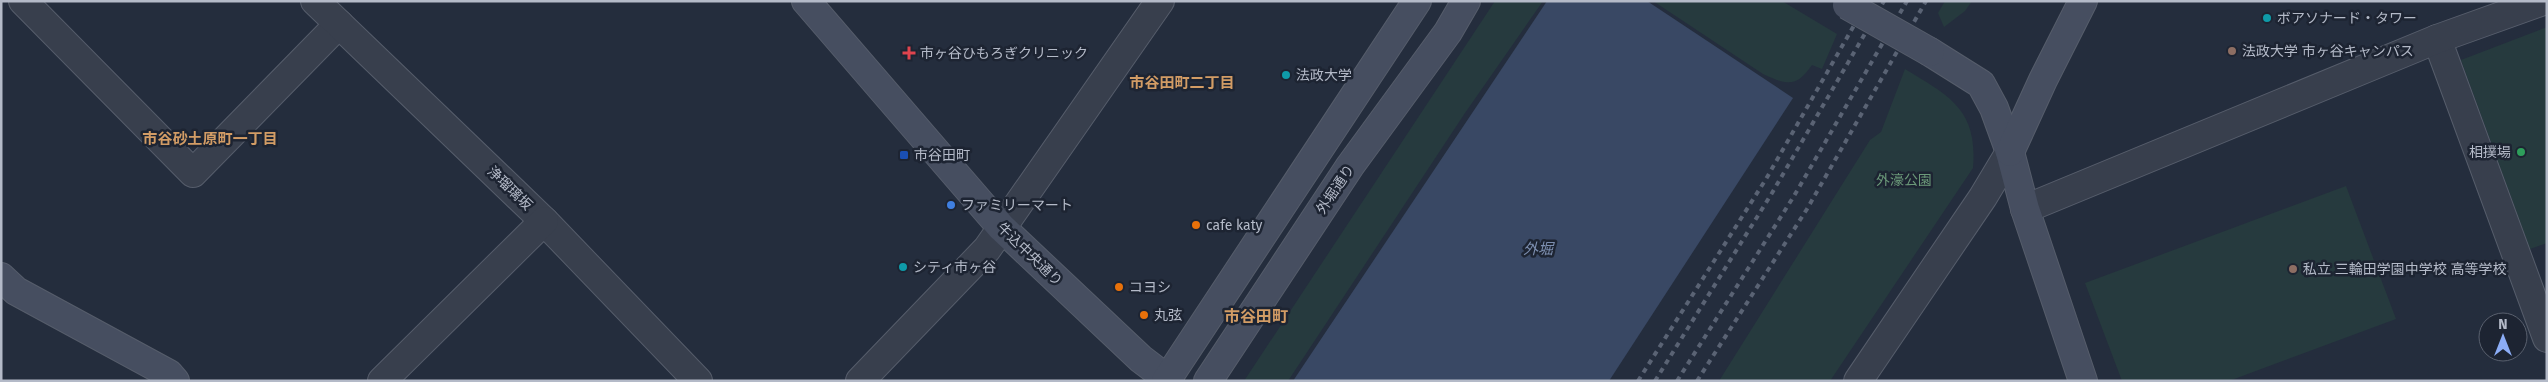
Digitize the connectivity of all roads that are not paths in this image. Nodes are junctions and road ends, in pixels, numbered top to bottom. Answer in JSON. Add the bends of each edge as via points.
{"nodes":[{"id":1,"x":22,"y":1,"type":"edge"},
{"id":2,"x":315,"y":1,"type":"edge"},
{"id":3,"x":806,"y":1,"type":"edge"},
{"id":4,"x":1160,"y":1,"type":"edge"},
{"id":5,"x":1417,"y":1,"type":"edge"},
{"id":6,"x":1466,"y":1,"type":"edge"},
{"id":7,"x":2083,"y":1,"type":"edge"},
{"id":8,"x":2543,"y":1,"type":"edge"},
{"id":9,"x":1843,"y":3,"type":"edge"},
{"id":10,"x":339,"y":24,"type":"junction"},
{"id":11,"x":2437,"y":39,"type":"junction"},
{"id":12,"x":2010,"y":152,"type":"junction"},
{"id":13,"x":2025,"y":210,"type":"junction"},
{"id":14,"x":544,"y":221,"type":"junction"},
{"id":15,"x":1000,"y":227,"type":"junction"},
{"id":16,"x":1,"y":277,"type":"edge"},
{"id":17,"x":2547,"y":338,"type":"edge"},
{"id":18,"x":1168,"y":380,"type":"edge"},
{"id":19,"x":175,"y":381,"type":"edge"},
{"id":20,"x":382,"y":381,"type":"edge"},
{"id":21,"x":698,"y":381,"type":"edge"},
{"id":22,"x":860,"y":381,"type":"edge"},
{"id":23,"x":1208,"y":381,"type":"edge"},
{"id":24,"x":1858,"y":381,"type":"edge"},
{"id":25,"x":2083,"y":381,"type":"edge"}],
"edges":[{"from":1,"to":10,"type":"street","via":[[193,173]]},
{"from":2,"to":10,"type":"street","name":"浄瑠璃坂"},
{"from":3,"to":15,"type":"street","name":"牛込中央通り"},
{"from":4,"to":15,"type":"street"},
{"from":5,"to":18,"type":"street"},
{"from":6,"to":23,"type":"street","name":"外堀通り","via":[[1448,32],[1350,166]]},
{"from":7,"to":12,"type":"street","via":[[2042,80]]},
{"from":8,"to":11,"type":"street"},
{"from":9,"to":12,"type":"street","bridge":true,"via":[[1981,84],[1994,108]]},
{"from":10,"to":14,"type":"street","name":"浄瑠璃坂"},
{"from":11,"to":13,"type":"street"},
{"from":11,"to":17,"type":"street"},
{"from":12,"to":13,"type":"street"},
{"from":12,"to":24,"type":"street","via":[[1983,198]]},
{"from":13,"to":25,"type":"street"},
{"from":14,"to":20,"type":"street"},
{"from":14,"to":21,"type":"street","name":"浄瑠璃坂"},
{"from":15,"to":18,"type":"street","name":"牛込中央通り","via":[[1141,359]]},
{"from":15,"to":22,"type":"street","via":[[987,249]]},
{"from":16,"to":19,"type":"street","via":[[16,291],[169,374]]}]}
